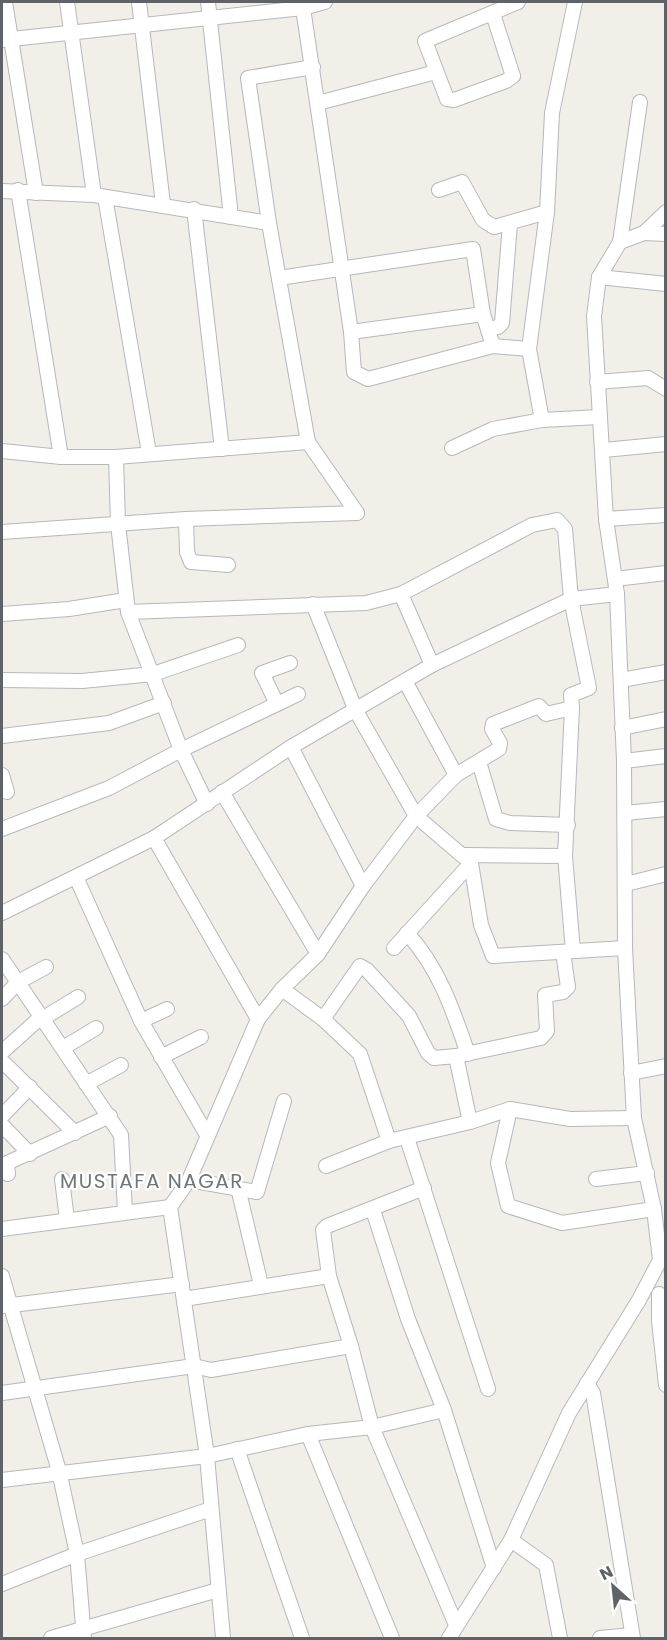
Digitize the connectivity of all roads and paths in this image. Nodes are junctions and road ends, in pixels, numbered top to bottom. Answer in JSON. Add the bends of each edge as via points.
{"nodes":[{"id":1,"x":5,"y":2,"type":"edge"},
{"id":2,"x":67,"y":2,"type":"edge"},
{"id":3,"x":139,"y":2,"type":"edge"},
{"id":4,"x":208,"y":2,"type":"edge"},
{"id":5,"x":325,"y":2,"type":"edge"},
{"id":6,"x":518,"y":2,"type":"edge"},
{"id":7,"x":575,"y":2,"type":"edge"},
{"id":8,"x":277,"y":6,"type":"edge"},
{"id":9,"x":303,"y":8,"type":"junction"},
{"id":10,"x":493,"y":14,"type":"junction"},
{"id":11,"x":210,"y":17,"type":"junction"},
{"id":12,"x":141,"y":24,"type":"junction"},
{"id":13,"x":70,"y":33,"type":"junction"},
{"id":14,"x":6,"y":39,"type":"edge"},
{"id":15,"x":313,"y":68,"type":"junction"},
{"id":16,"x":436,"y":72,"type":"junction"},
{"id":17,"x":640,"y":102,"type":"dead end"},
{"id":18,"x":318,"y":103,"type":"junction"},
{"id":19,"x":18,"y":190,"type":"junction"},
{"id":20,"x":439,"y":190,"type":"dead end"},
{"id":21,"x":2,"y":191,"type":"edge"},
{"id":22,"x":36,"y":193,"type":"junction"},
{"id":23,"x":99,"y":196,"type":"junction"},
{"id":24,"x":163,"y":204,"type":"junction"},
{"id":25,"x":194,"y":209,"type":"junction"},
{"id":26,"x":547,"y":212,"type":"junction"},
{"id":27,"x":666,"y":212,"type":"edge"},
{"id":28,"x":231,"y":217,"type":"junction"},
{"id":29,"x":269,"y":223,"type":"junction"},
{"id":30,"x":510,"y":225,"type":"junction"},
{"id":31,"x":644,"y":233,"type":"junction"},
{"id":32,"x":666,"y":234,"type":"edge"},
{"id":33,"x":620,"y":242,"type":"junction"},
{"id":34,"x":340,"y":269,"type":"junction"},
{"id":35,"x":599,"y":277,"type":"junction"},
{"id":36,"x":279,"y":278,"type":"junction"},
{"id":37,"x":666,"y":284,"type":"edge"},
{"id":38,"x":483,"y":314,"type":"junction"},
{"id":39,"x":488,"y":329,"type":"junction"},
{"id":40,"x":351,"y":332,"type":"junction"},
{"id":41,"x":493,"y":346,"type":"junction"},
{"id":42,"x":529,"y":349,"type":"junction"},
{"id":43,"x":597,"y":382,"type":"junction"},
{"id":44,"x":666,"y":389,"type":"edge"},
{"id":45,"x":599,"y":417,"type":"junction"},
{"id":46,"x":542,"y":420,"type":"junction"},
{"id":47,"x":308,"y":442,"type":"junction"},
{"id":48,"x":666,"y":444,"type":"edge"},
{"id":49,"x":452,"y":448,"type":"dead end"},
{"id":50,"x":222,"y":449,"type":"junction"},
{"id":51,"x":603,"y":450,"type":"junction"},
{"id":52,"x":2,"y":451,"type":"edge"},
{"id":53,"x":149,"y":453,"type":"junction"},
{"id":54,"x":61,"y":457,"type":"junction"},
{"id":55,"x":116,"y":457,"type":"junction"},
{"id":56,"x":666,"y":515,"type":"edge"},
{"id":57,"x":186,"y":519,"type":"junction"},
{"id":58,"x":606,"y":519,"type":"junction"},
{"id":59,"x":118,"y":524,"type":"junction"},
{"id":60,"x":2,"y":532,"type":"edge"},
{"id":61,"x":228,"y":565,"type":"dead end"},
{"id":62,"x":666,"y":573,"type":"edge"},
{"id":63,"x":615,"y":579,"type":"junction"},
{"id":64,"x":401,"y":594,"type":"junction"},
{"id":65,"x":617,"y":594,"type":"junction"},
{"id":66,"x":572,"y":599,"type":"junction"},
{"id":67,"x":313,"y":604,"type":"junction"},
{"id":68,"x":127,"y":606,"type":"junction"},
{"id":69,"x":2,"y":614,"type":"edge"},
{"id":70,"x":238,"y":645,"type":"dead end"},
{"id":71,"x":290,"y":663,"type":"dead end"},
{"id":72,"x":432,"y":664,"type":"junction"},
{"id":73,"x":666,"y":672,"type":"edge"},
{"id":74,"x":153,"y":674,"type":"junction"},
{"id":75,"x":2,"y":680,"type":"edge"},
{"id":76,"x":621,"y":680,"type":"junction"},
{"id":77,"x":405,"y":681,"type":"junction"},
{"id":78,"x":298,"y":694,"type":"dead end"},
{"id":79,"x":164,"y":703,"type":"junction"},
{"id":80,"x":277,"y":704,"type":"junction"},
{"id":81,"x":573,"y":708,"type":"junction"},
{"id":82,"x":356,"y":711,"type":"junction"},
{"id":83,"x":666,"y":719,"type":"edge"},
{"id":84,"x":622,"y":728,"type":"junction"},
{"id":85,"x":2,"y":736,"type":"edge"},
{"id":86,"x":291,"y":747,"type":"junction"},
{"id":87,"x":181,"y":750,"type":"junction"},
{"id":88,"x":666,"y":756,"type":"edge"},
{"id":89,"x":624,"y":761,"type":"junction"},
{"id":90,"x":479,"y":762,"type":"junction"},
{"id":91,"x":2,"y":775,"type":"edge"},
{"id":92,"x":456,"y":775,"type":"junction"},
{"id":93,"x":7,"y":792,"type":"dead end"},
{"id":94,"x":222,"y":792,"type":"junction"},
{"id":95,"x":207,"y":804,"type":"junction"},
{"id":96,"x":666,"y":809,"type":"edge"},
{"id":97,"x":625,"y":813,"type":"junction"},
{"id":98,"x":416,"y":816,"type":"junction"},
{"id":99,"x":568,"y":825,"type":"junction"},
{"id":100,"x":2,"y":829,"type":"edge"},
{"id":101,"x":153,"y":838,"type":"junction"},
{"id":102,"x":565,"y":856,"type":"junction"},
{"id":103,"x":468,"y":859,"type":"junction"},
{"id":104,"x":666,"y":874,"type":"edge"},
{"id":105,"x":76,"y":877,"type":"junction"},
{"id":106,"x":626,"y":884,"type":"junction"},
{"id":107,"x":363,"y":886,"type":"junction"},
{"id":108,"x":2,"y":911,"type":"edge"},
{"id":109,"x":407,"y":933,"type":"junction"},
{"id":110,"x":394,"y":948,"type":"dead end"},
{"id":111,"x":625,"y":948,"type":"junction"},
{"id":112,"x":568,"y":952,"type":"junction"},
{"id":113,"x":318,"y":954,"type":"junction"},
{"id":114,"x":2,"y":959,"type":"edge"},
{"id":115,"x":46,"y":967,"type":"dead end"},
{"id":116,"x":18,"y":982,"type":"junction"},
{"id":117,"x":282,"y":989,"type":"junction"},
{"id":118,"x":78,"y":998,"type":"dead end"},
{"id":119,"x":2,"y":999,"type":"edge"},
{"id":120,"x":167,"y":1009,"type":"dead end"},
{"id":121,"x":42,"y":1018,"type":"junction"},
{"id":122,"x":258,"y":1019,"type":"junction"},
{"id":123,"x":323,"y":1019,"type":"junction"},
{"id":124,"x":141,"y":1021,"type":"junction"},
{"id":125,"x":96,"y":1028,"type":"dead end"},
{"id":126,"x":201,"y":1037,"type":"dead end"},
{"id":127,"x":63,"y":1048,"type":"junction"},
{"id":128,"x":2,"y":1052,"type":"edge"},
{"id":129,"x":462,"y":1055,"type":"junction"},
{"id":130,"x":161,"y":1057,"type":"junction"},
{"id":131,"x":2,"y":1061,"type":"edge"},
{"id":132,"x":120,"y":1065,"type":"dead end"},
{"id":133,"x":666,"y":1066,"type":"edge"},
{"id":134,"x":631,"y":1073,"type":"junction"},
{"id":135,"x":86,"y":1084,"type":"junction"},
{"id":136,"x":30,"y":1087,"type":"junction"},
{"id":137,"x":284,"y":1101,"type":"dead end"},
{"id":138,"x":510,"y":1109,"type":"junction"},
{"id":139,"x":2,"y":1116,"type":"edge"},
{"id":140,"x":110,"y":1116,"type":"junction"},
{"id":141,"x":634,"y":1118,"type":"junction"},
{"id":142,"x":470,"y":1122,"type":"junction"},
{"id":143,"x":2,"y":1125,"type":"edge"},
{"id":144,"x":75,"y":1133,"type":"junction"},
{"id":145,"x":207,"y":1135,"type":"junction"},
{"id":146,"x":407,"y":1138,"type":"junction"},
{"id":147,"x":389,"y":1141,"type":"junction"},
{"id":148,"x":30,"y":1154,"type":"junction"},
{"id":149,"x":326,"y":1166,"type":"dead end"},
{"id":150,"x":646,"y":1173,"type":"junction"},
{"id":151,"x":8,"y":1174,"type":"dead end"},
{"id":152,"x":62,"y":1179,"type":"dead end"},
{"id":153,"x":597,"y":1179,"type":"dead end"},
{"id":154,"x":189,"y":1180,"type":"junction"},
{"id":155,"x":238,"y":1188,"type":"junction"},
{"id":156,"x":424,"y":1188,"type":"junction"},
{"id":157,"x":170,"y":1207,"type":"junction"},
{"id":158,"x":654,"y":1209,"type":"junction"},
{"id":159,"x":373,"y":1210,"type":"junction"},
{"id":160,"x":125,"y":1212,"type":"junction"},
{"id":161,"x":67,"y":1220,"type":"junction"},
{"id":162,"x":2,"y":1229,"type":"edge"},
{"id":163,"x":2,"y":1276,"type":"edge"},
{"id":164,"x":329,"y":1276,"type":"junction"},
{"id":165,"x":182,"y":1284,"type":"junction"},
{"id":166,"x":261,"y":1285,"type":"junction"},
{"id":167,"x":662,"y":1293,"type":"edge"},
{"id":168,"x":184,"y":1299,"type":"junction"},
{"id":169,"x":639,"y":1300,"type":"junction"},
{"id":170,"x":6,"y":1306,"type":"edge"},
{"id":171,"x":351,"y":1346,"type":"junction"},
{"id":172,"x":194,"y":1366,"type":"junction"},
{"id":173,"x":665,"y":1382,"type":"edge"},
{"id":174,"x":587,"y":1383,"type":"junction"},
{"id":175,"x":33,"y":1389,"type":"junction"},
{"id":176,"x":488,"y":1389,"type":"dead end"},
{"id":177,"x":2,"y":1393,"type":"edge"},
{"id":178,"x":444,"y":1410,"type":"junction"},
{"id":179,"x":372,"y":1427,"type":"junction"},
{"id":180,"x":308,"y":1434,"type":"junction"},
{"id":181,"x":237,"y":1449,"type":"junction"},
{"id":182,"x":207,"y":1456,"type":"junction"},
{"id":183,"x":58,"y":1471,"type":"junction"},
{"id":184,"x":2,"y":1480,"type":"edge"},
{"id":185,"x":211,"y":1509,"type":"junction"},
{"id":186,"x":511,"y":1540,"type":"junction"},
{"id":187,"x":77,"y":1554,"type":"junction"},
{"id":188,"x":494,"y":1568,"type":"junction"},
{"id":189,"x":2,"y":1584,"type":"edge"},
{"id":190,"x":218,"y":1590,"type":"junction"},
{"id":191,"x":456,"y":1625,"type":"junction"},
{"id":192,"x":84,"y":1633,"type":"edge"},
{"id":193,"x":633,"y":1637,"type":"edge"},
{"id":194,"x":51,"y":1638,"type":"edge"},
{"id":195,"x":223,"y":1638,"type":"edge"},
{"id":196,"x":302,"y":1638,"type":"edge"},
{"id":197,"x":392,"y":1638,"type":"edge"},
{"id":198,"x":449,"y":1638,"type":"edge"},
{"id":199,"x":560,"y":1638,"type":"edge"},
{"id":200,"x":600,"y":1638,"type":"edge"}],
"edges":[{"from":1,"to":14,"type":"street"},
{"from":2,"to":13,"type":"street"},
{"from":3,"to":12,"type":"street"},
{"from":4,"to":11,"type":"street"},
{"from":5,"to":9,"type":"street"},
{"from":6,"to":10,"type":"street"},
{"from":7,"to":26,"type":"street","via":[[552,113]]},
{"from":8,"to":9,"type":"street"},
{"from":8,"to":11,"type":"street"},
{"from":9,"to":15,"type":"street"},
{"from":10,"to":16,"type":"street","via":[[425,41]]},
{"from":10,"to":16,"type":"street","via":[[513,69],[512,78],[449,100]]},
{"from":11,"to":12,"type":"street"},
{"from":11,"to":28,"type":"street"},
{"from":12,"to":13,"type":"street"},
{"from":12,"to":24,"type":"street"},
{"from":13,"to":14,"type":"street"},
{"from":13,"to":23,"type":"street"},
{"from":14,"to":22,"type":"street"},
{"from":15,"to":18,"type":"street"},
{"from":15,"to":29,"type":"street","via":[[248,78]]},
{"from":16,"to":18,"type":"street"},
{"from":17,"to":33,"type":"street"},
{"from":18,"to":34,"type":"street"},
{"from":19,"to":21,"type":"street"},
{"from":19,"to":22,"type":"street"},
{"from":19,"to":54,"type":"street"},
{"from":20,"to":30,"type":"street","via":[[462,182],[483,220],[494,228]]},
{"from":22,"to":23,"type":"street"},
{"from":23,"to":24,"type":"street"},
{"from":23,"to":53,"type":"street"},
{"from":24,"to":25,"type":"street"},
{"from":25,"to":28,"type":"street"},
{"from":25,"to":50,"type":"street"},
{"from":26,"to":30,"type":"street"},
{"from":26,"to":42,"type":"street"},
{"from":27,"to":31,"type":"street"},
{"from":28,"to":29,"type":"street"},
{"from":29,"to":36,"type":"street"},
{"from":30,"to":39,"type":"street","via":[[502,323]]},
{"from":31,"to":32,"type":"street"},
{"from":31,"to":33,"type":"street"},
{"from":33,"to":35,"type":"street"},
{"from":34,"to":36,"type":"street"},
{"from":34,"to":38,"type":"street","via":[[473,249]]},
{"from":34,"to":40,"type":"street"},
{"from":35,"to":37,"type":"street"},
{"from":35,"to":43,"type":"street","via":[[594,316]]},
{"from":36,"to":47,"type":"street"},
{"from":38,"to":39,"type":"street"},
{"from":38,"to":40,"type":"street"},
{"from":39,"to":41,"type":"street"},
{"from":40,"to":41,"type":"street","via":[[354,372],[368,379]]},
{"from":41,"to":42,"type":"street"},
{"from":42,"to":46,"type":"street"},
{"from":43,"to":44,"type":"street","via":[[648,378]]},
{"from":43,"to":45,"type":"street"},
{"from":45,"to":46,"type":"street"},
{"from":45,"to":51,"type":"street"},
{"from":46,"to":49,"type":"street","via":[[493,429]]},
{"from":47,"to":50,"type":"street"},
{"from":47,"to":57,"type":"street","via":[[357,513]]},
{"from":48,"to":51,"type":"street"},
{"from":50,"to":53,"type":"street"},
{"from":51,"to":58,"type":"street"},
{"from":52,"to":54,"type":"street"},
{"from":53,"to":55,"type":"street"},
{"from":54,"to":55,"type":"street"},
{"from":55,"to":59,"type":"street"},
{"from":56,"to":58,"type":"street"},
{"from":57,"to":59,"type":"street"},
{"from":57,"to":61,"type":"street","via":[[191,562]]},
{"from":58,"to":63,"type":"street"},
{"from":59,"to":60,"type":"street"},
{"from":59,"to":68,"type":"street"},
{"from":62,"to":63,"type":"street"},
{"from":63,"to":65,"type":"street"},
{"from":64,"to":66,"type":"street","via":[[532,525],[554,519],[565,529]]},
{"from":64,"to":67,"type":"street","via":[[366,603]]},
{"from":64,"to":72,"type":"street"},
{"from":65,"to":66,"type":"street"},
{"from":65,"to":76,"type":"street"},
{"from":66,"to":72,"type":"street"},
{"from":66,"to":81,"type":"street","via":[[589,688],[573,692]]},
{"from":67,"to":68,"type":"street"},
{"from":67,"to":82,"type":"street"},
{"from":68,"to":69,"type":"street"},
{"from":68,"to":74,"type":"street"},
{"from":70,"to":74,"type":"street"},
{"from":71,"to":80,"type":"street","via":[[262,674]]},
{"from":72,"to":77,"type":"street"},
{"from":73,"to":76,"type":"street"},
{"from":74,"to":75,"type":"street","via":[[82,681]]},
{"from":74,"to":79,"type":"street"},
{"from":76,"to":84,"type":"street"},
{"from":77,"to":82,"type":"street"},
{"from":77,"to":92,"type":"street"},
{"from":78,"to":80,"type":"street"},
{"from":79,"to":85,"type":"street","via":[[109,723]]},
{"from":79,"to":87,"type":"street"},
{"from":80,"to":87,"type":"street"},
{"from":81,"to":90,"type":"street","via":[[546,714],[539,706],[493,724],[500,746]]},
{"from":81,"to":99,"type":"street"},
{"from":82,"to":86,"type":"street"},
{"from":82,"to":98,"type":"street"},
{"from":83,"to":84,"type":"street"},
{"from":84,"to":89,"type":"street"},
{"from":86,"to":94,"type":"street"},
{"from":86,"to":107,"type":"street"},
{"from":87,"to":95,"type":"street"},
{"from":87,"to":100,"type":"street","via":[[109,788]]},
{"from":88,"to":89,"type":"street"},
{"from":89,"to":97,"type":"street"},
{"from":90,"to":92,"type":"street"},
{"from":90,"to":99,"type":"street","via":[[496,819]]},
{"from":91,"to":93,"type":"street"},
{"from":92,"to":98,"type":"street"},
{"from":94,"to":95,"type":"street"},
{"from":94,"to":113,"type":"street"},
{"from":95,"to":101,"type":"street"},
{"from":96,"to":97,"type":"street"},
{"from":97,"to":106,"type":"street"},
{"from":98,"to":103,"type":"street"},
{"from":98,"to":107,"type":"street"},
{"from":99,"to":102,"type":"street"},
{"from":101,"to":105,"type":"street"},
{"from":101,"to":122,"type":"street"},
{"from":102,"to":103,"type":"street"},
{"from":102,"to":112,"type":"street"},
{"from":103,"to":109,"type":"street"},
{"from":103,"to":112,"type":"street","via":[[480,925],[493,956]]},
{"from":104,"to":106,"type":"street"},
{"from":105,"to":108,"type":"street"},
{"from":105,"to":124,"type":"street"},
{"from":106,"to":111,"type":"street"},
{"from":107,"to":113,"type":"street"},
{"from":109,"to":110,"type":"street"},
{"from":109,"to":129,"type":"street","via":[[432,964],[449,998]]},
{"from":111,"to":112,"type":"street"},
{"from":111,"to":134,"type":"street"},
{"from":112,"to":129,"type":"street","via":[[568,987],[545,996],[546,1035]]},
{"from":113,"to":117,"type":"street"},
{"from":114,"to":116,"type":"street"},
{"from":115,"to":116,"type":"street"},
{"from":116,"to":119,"type":"street"},
{"from":116,"to":121,"type":"street"},
{"from":117,"to":122,"type":"street"},
{"from":117,"to":123,"type":"street"},
{"from":118,"to":121,"type":"street"},
{"from":120,"to":124,"type":"street"},
{"from":121,"to":127,"type":"street"},
{"from":121,"to":128,"type":"street"},
{"from":122,"to":145,"type":"street"},
{"from":123,"to":129,"type":"street","via":[[356,969],[362,967],[409,1016],[428,1053],[434,1058]]},
{"from":123,"to":147,"type":"street","via":[[360,1054]]},
{"from":124,"to":130,"type":"street"},
{"from":125,"to":127,"type":"street"},
{"from":126,"to":130,"type":"street"},
{"from":127,"to":135,"type":"street"},
{"from":129,"to":142,"type":"street"},
{"from":130,"to":145,"type":"street"},
{"from":131,"to":136,"type":"street"},
{"from":132,"to":135,"type":"street"},
{"from":133,"to":134,"type":"street"},
{"from":134,"to":141,"type":"street"},
{"from":135,"to":140,"type":"street"},
{"from":136,"to":139,"type":"street"},
{"from":136,"to":144,"type":"street"},
{"from":137,"to":155,"type":"street","via":[[257,1192]]},
{"from":138,"to":141,"type":"street","via":[[570,1119]]},
{"from":138,"to":142,"type":"street"},
{"from":138,"to":158,"type":"street","via":[[498,1163],[508,1206],[562,1224]]},
{"from":140,"to":144,"type":"street"},
{"from":140,"to":160,"type":"street","via":[[122,1142]]},
{"from":141,"to":150,"type":"street"},
{"from":142,"to":146,"type":"street"},
{"from":143,"to":148,"type":"street"},
{"from":144,"to":148,"type":"street"},
{"from":145,"to":154,"type":"street"},
{"from":146,"to":147,"type":"street"},
{"from":146,"to":156,"type":"street"},
{"from":147,"to":149,"type":"street"},
{"from":148,"to":151,"type":"street","via":[[7,1163]]},
{"from":150,"to":153,"type":"street"},
{"from":150,"to":158,"type":"street"},
{"from":152,"to":161,"type":"street"},
{"from":154,"to":155,"type":"street"},
{"from":154,"to":157,"type":"street"},
{"from":155,"to":166,"type":"street"},
{"from":156,"to":159,"type":"street"},
{"from":156,"to":176,"type":"street"},
{"from":157,"to":160,"type":"street"},
{"from":157,"to":165,"type":"street"},
{"from":158,"to":169,"type":"street","via":[[660,1260]]},
{"from":159,"to":164,"type":"street","via":[[323,1230]]},
{"from":159,"to":178,"type":"street","via":[[408,1319]]},
{"from":160,"to":161,"type":"street"},
{"from":161,"to":162,"type":"street"},
{"from":163,"to":170,"type":"street"},
{"from":164,"to":166,"type":"street"},
{"from":164,"to":171,"type":"street"},
{"from":165,"to":168,"type":"street"},
{"from":165,"to":170,"type":"street"},
{"from":166,"to":168,"type":"street"},
{"from":167,"to":169,"type":"street"},
{"from":167,"to":173,"type":"street","via":[[659,1322]]},
{"from":168,"to":172,"type":"street"},
{"from":169,"to":174,"type":"street"},
{"from":170,"to":175,"type":"street"},
{"from":171,"to":172,"type":"street","via":[[211,1370]]},
{"from":171,"to":179,"type":"street"},
{"from":172,"to":175,"type":"street"},
{"from":172,"to":182,"type":"street"},
{"from":174,"to":186,"type":"street","via":[[569,1413]]},
{"from":174,"to":193,"type":"street","via":[[593,1393]]},
{"from":175,"to":177,"type":"street"},
{"from":175,"to":183,"type":"street"},
{"from":178,"to":179,"type":"street"},
{"from":178,"to":188,"type":"street"},
{"from":179,"to":180,"type":"street"},
{"from":179,"to":191,"type":"street"},
{"from":180,"to":181,"type":"street"},
{"from":180,"to":197,"type":"street"},
{"from":181,"to":182,"type":"street"},
{"from":181,"to":196,"type":"street"},
{"from":182,"to":183,"type":"street"},
{"from":182,"to":185,"type":"street"},
{"from":183,"to":184,"type":"street"},
{"from":183,"to":187,"type":"street"},
{"from":185,"to":187,"type":"street"},
{"from":185,"to":190,"type":"street"},
{"from":186,"to":188,"type":"street"},
{"from":186,"to":199,"type":"street","via":[[546,1565]]},
{"from":187,"to":189,"type":"street"},
{"from":187,"to":192,"type":"street"},
{"from":188,"to":191,"type":"street"},
{"from":190,"to":192,"type":"street"},
{"from":190,"to":195,"type":"street"},
{"from":191,"to":198,"type":"street"},
{"from":192,"to":194,"type":"street"},
{"from":193,"to":200,"type":"street"}]}
